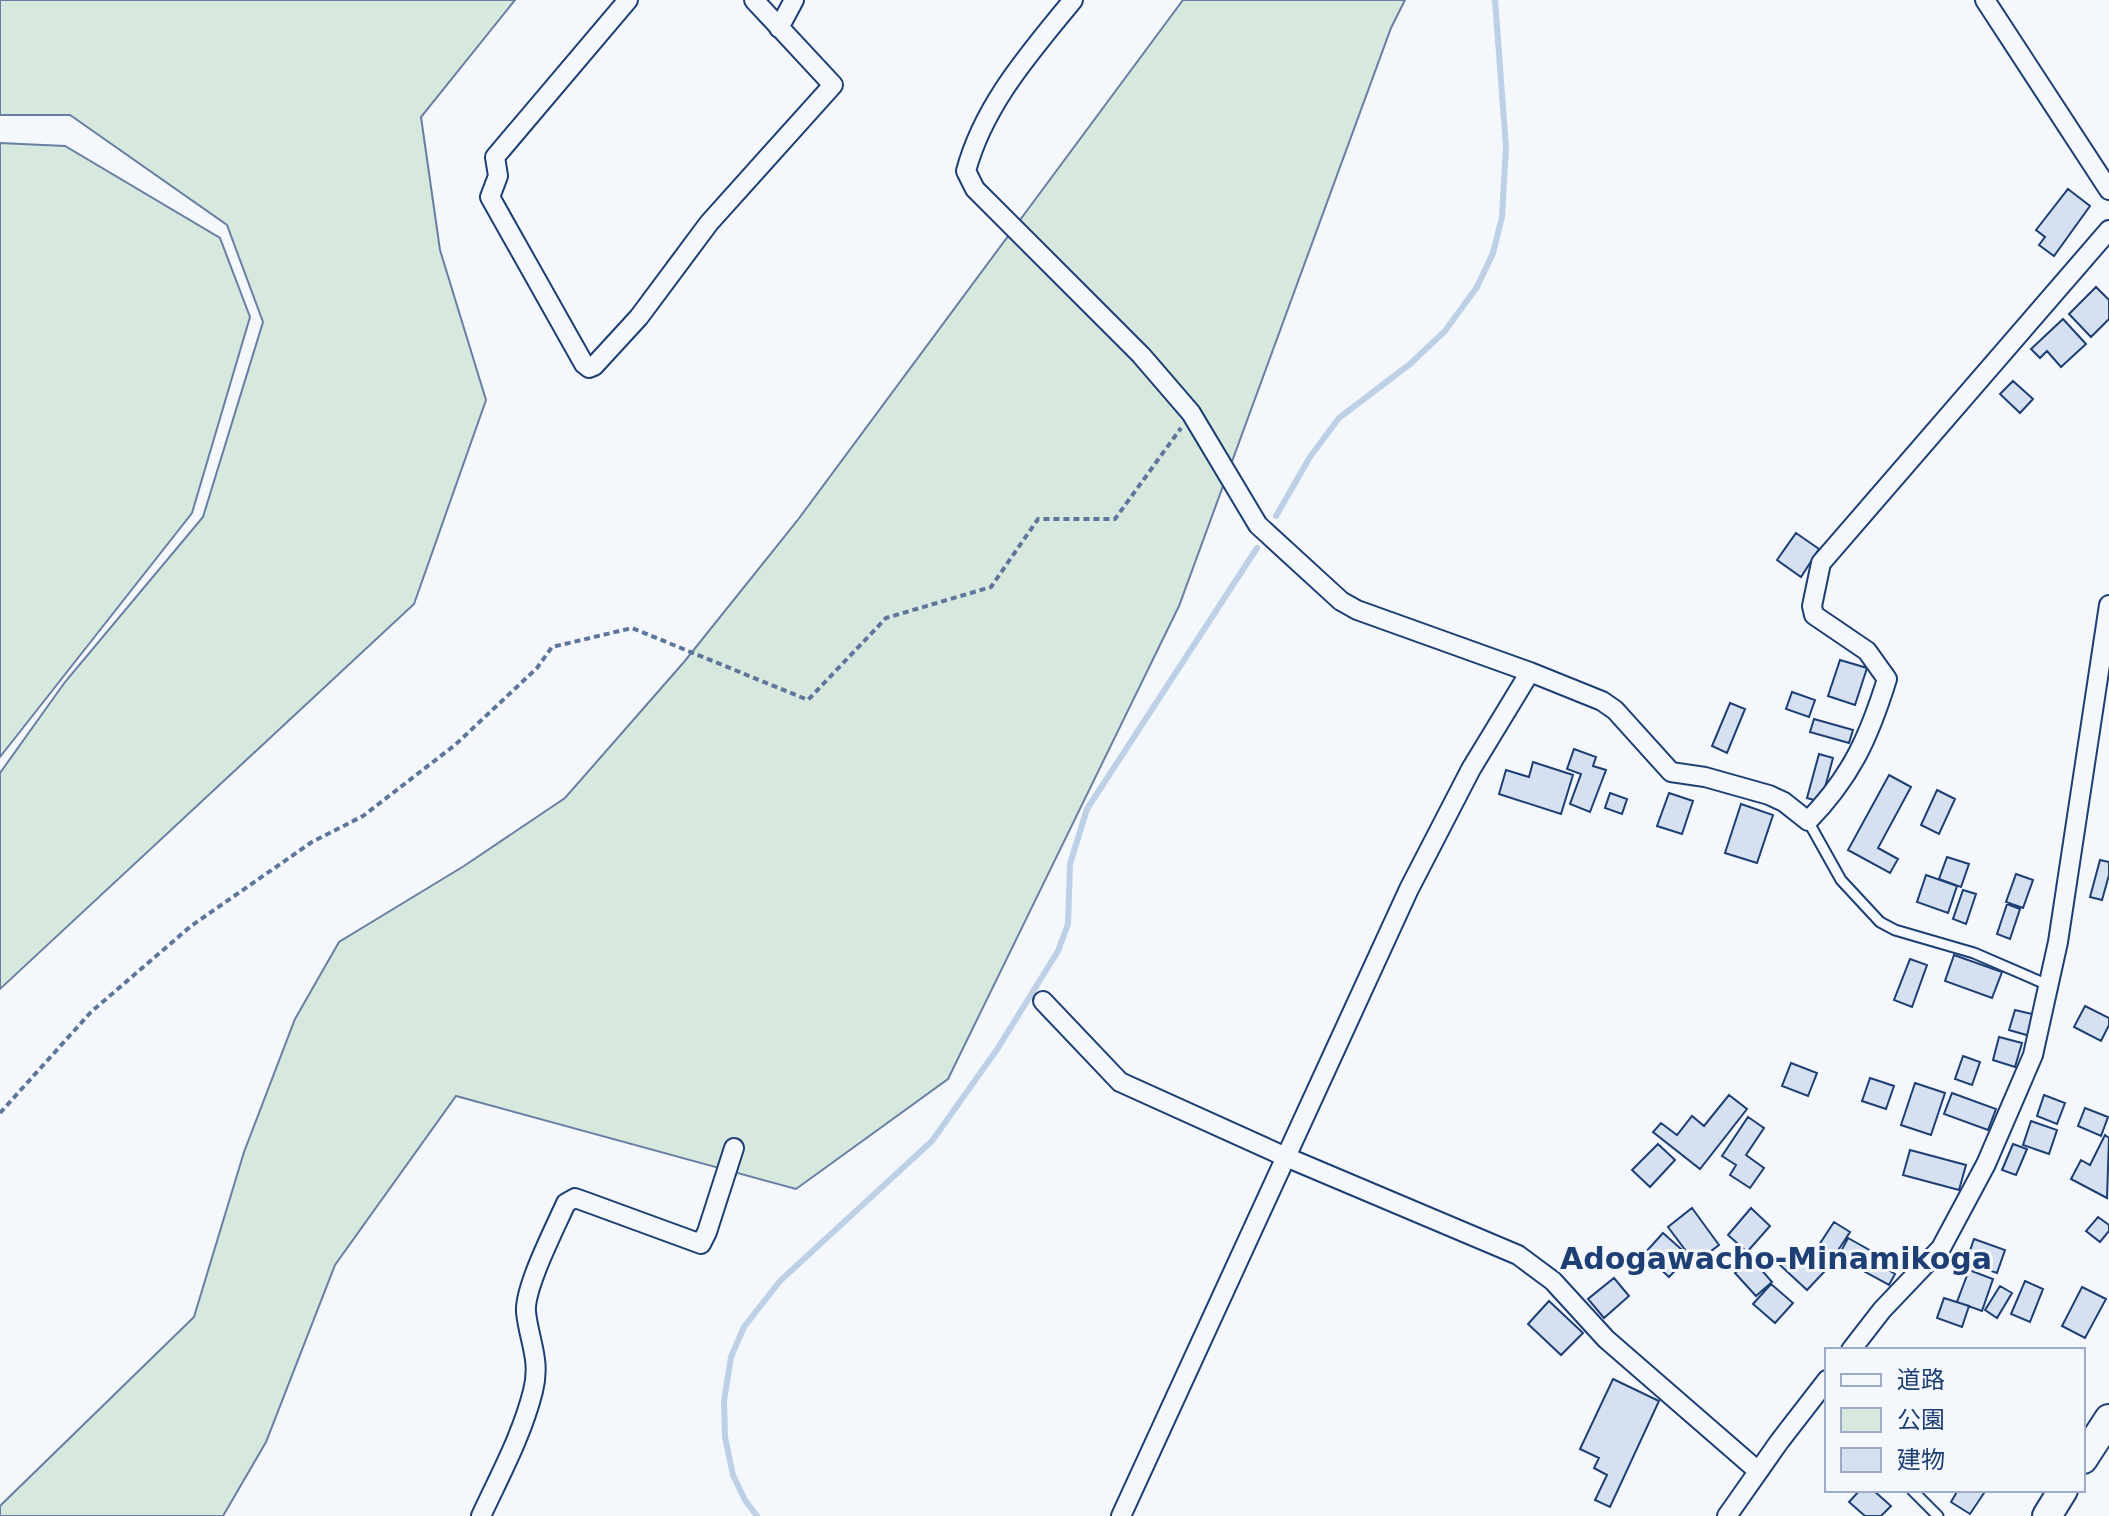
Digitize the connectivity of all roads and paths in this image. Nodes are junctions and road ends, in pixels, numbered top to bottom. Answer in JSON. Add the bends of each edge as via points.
{"nodes":[{"id":1,"x":628,"y":0,"type":"edge"},
{"id":2,"x":754,"y":0,"type":"edge"},
{"id":3,"x":794,"y":0,"type":"edge"},
{"id":4,"x":1073,"y":0,"type":"edge"},
{"id":5,"x":1985,"y":0,"type":"edge"},
{"id":6,"x":779,"y":28,"type":"junction"},
{"id":7,"x":2109,"y":190,"type":"edge"},
{"id":8,"x":2109,"y":230,"type":"edge"},
{"id":9,"x":1191,"y":413,"type":"junction"},
{"id":10,"x":2109,"y":605,"type":"edge"},
{"id":11,"x":1530,"y":672,"type":"junction"},
{"id":12,"x":1808,"y":821,"type":"junction"},
{"id":13,"x":2048,"y":985,"type":"junction"},
{"id":14,"x":1043,"y":1001,"type":"dead end"},
{"id":15,"x":0,"y":1113,"type":"edge"},
{"id":16,"x":734,"y":1148,"type":"dead end"},
{"id":17,"x":1286,"y":1157,"type":"junction"},
{"id":18,"x":1853,"y":1348,"type":"edge"},
{"id":19,"x":1823,"y":1393,"type":"edge"},
{"id":20,"x":2109,"y":1419,"type":"edge"},
{"id":21,"x":2085,"y":1456,"type":"edge"},
{"id":22,"x":1758,"y":1471,"type":"junction"},
{"id":23,"x":1914,"y":1492,"type":"edge"},
{"id":24,"x":2062,"y":1492,"type":"edge"},
{"id":25,"x":481,"y":1516,"type":"edge"},
{"id":26,"x":1121,"y":1516,"type":"edge"},
{"id":27,"x":1727,"y":1516,"type":"edge"},
{"id":28,"x":1938,"y":1516,"type":"edge"},
{"id":29,"x":2047,"y":1516,"type":"edge"}],
"edges":[{"from":1,"to":6,"type":"street","via":[[495,157],[498,176],[490,197],[589,368],[639,317],[709,223],[833,85]]},
{"from":2,"to":6,"type":"street"},
{"from":3,"to":6,"type":"street"},
{"from":4,"to":9,"type":"street","via":[[992,105],[966,171],[975,189],[1141,355]]},
{"from":5,"to":7,"type":"street"},
{"from":8,"to":12,"type":"street","via":[[1821,563],[1814,615],[1867,651],[1887,679],[1845,779]]},
{"from":9,"to":11,"type":"street","via":[[1258,525],[1341,601]]},
{"from":9,"to":15,"type":"path","via":[[1115,519],[1038,519],[991,587],[886,618],[808,700],[632,628],[552,647],[537,668],[455,745],[363,816],[312,842],[191,926],[91,1012]]},
{"from":10,"to":13,"type":"street"},
{"from":11,"to":12,"type":"street","via":[[1615,710],[1671,772],[1769,795]]},
{"from":11,"to":17,"type":"street","via":[[1471,769],[1409,889]]},
{"from":12,"to":13,"type":"lane","via":[[1841,880],[1880,922]]},
{"from":13,"to":18,"type":"street","via":[[2033,1055],[1986,1164],[1941,1248]]},
{"from":14,"to":17,"type":"street","via":[[1120,1082]]},
{"from":16,"to":25,"type":"street","via":[[701,1244],[575,1198],[566,1203],[526,1310],[536,1355],[534,1390],[519,1437]]},
{"from":17,"to":22,"type":"street","via":[[1518,1255],[1553,1281],[1606,1339]]},
{"from":17,"to":26,"type":"street"},
{"from":19,"to":22,"type":"street"},
{"from":20,"to":21,"type":"main road"},
{"from":22,"to":27,"type":"street"},
{"from":23,"to":28,"type":"lane"},
{"from":24,"to":29,"type":"main road"}]}
